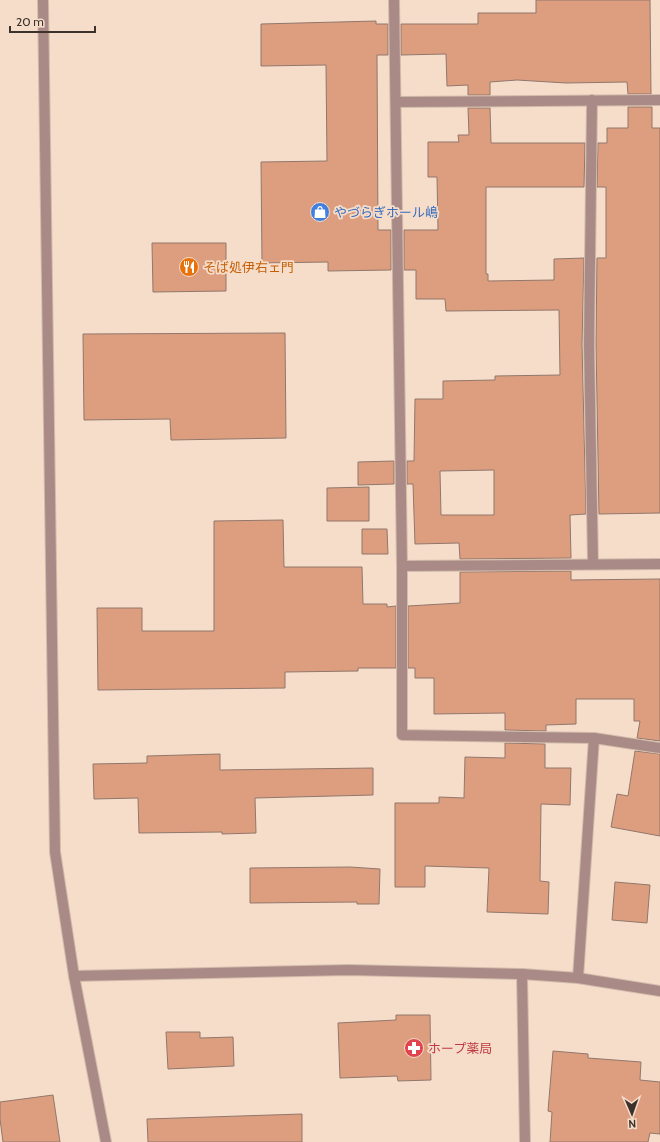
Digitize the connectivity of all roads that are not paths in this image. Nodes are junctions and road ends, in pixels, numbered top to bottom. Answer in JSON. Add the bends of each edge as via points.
{"nodes":[{"id":1,"x":43,"y":0,"type":"edge"},
{"id":2,"x":394,"y":0,"type":"edge"},
{"id":3,"x":592,"y":100,"type":"junction"},
{"id":4,"x":660,"y":100,"type":"edge"},
{"id":5,"x":396,"y":102,"type":"junction"},
{"id":6,"x":594,"y":564,"type":"junction"},
{"id":7,"x":660,"y":564,"type":"edge"},
{"id":8,"x":402,"y":566,"type":"junction"},
{"id":9,"x":594,"y":738,"type":"junction"},
{"id":10,"x":660,"y":748,"type":"edge"},
{"id":11,"x":522,"y":974,"type":"junction"},
{"id":12,"x":74,"y":976,"type":"junction"},
{"id":13,"x":578,"y":978,"type":"junction"},
{"id":14,"x":660,"y":991,"type":"edge"},
{"id":15,"x":106,"y":1142,"type":"edge"},
{"id":16,"x":526,"y":1142,"type":"edge"}],
"edges":[{"from":1,"to":12,"type":"street","via":[[55,852]]},
{"from":2,"to":5,"type":"street"},
{"from":3,"to":4,"type":"street"},
{"from":3,"to":5,"type":"street"},
{"from":3,"to":6,"type":"street","via":[[589,344]]},
{"from":5,"to":8,"type":"street"},
{"from":6,"to":7,"type":"street"},
{"from":6,"to":8,"type":"street"},
{"from":8,"to":9,"type":"street","via":[[402,735]]},
{"from":9,"to":10,"type":"street"},
{"from":9,"to":13,"type":"street"},
{"from":11,"to":12,"type":"street","via":[[349,970]]},
{"from":11,"to":13,"type":"street"},
{"from":11,"to":16,"type":"street"},
{"from":12,"to":15,"type":"street"},
{"from":13,"to":14,"type":"street"}]}
